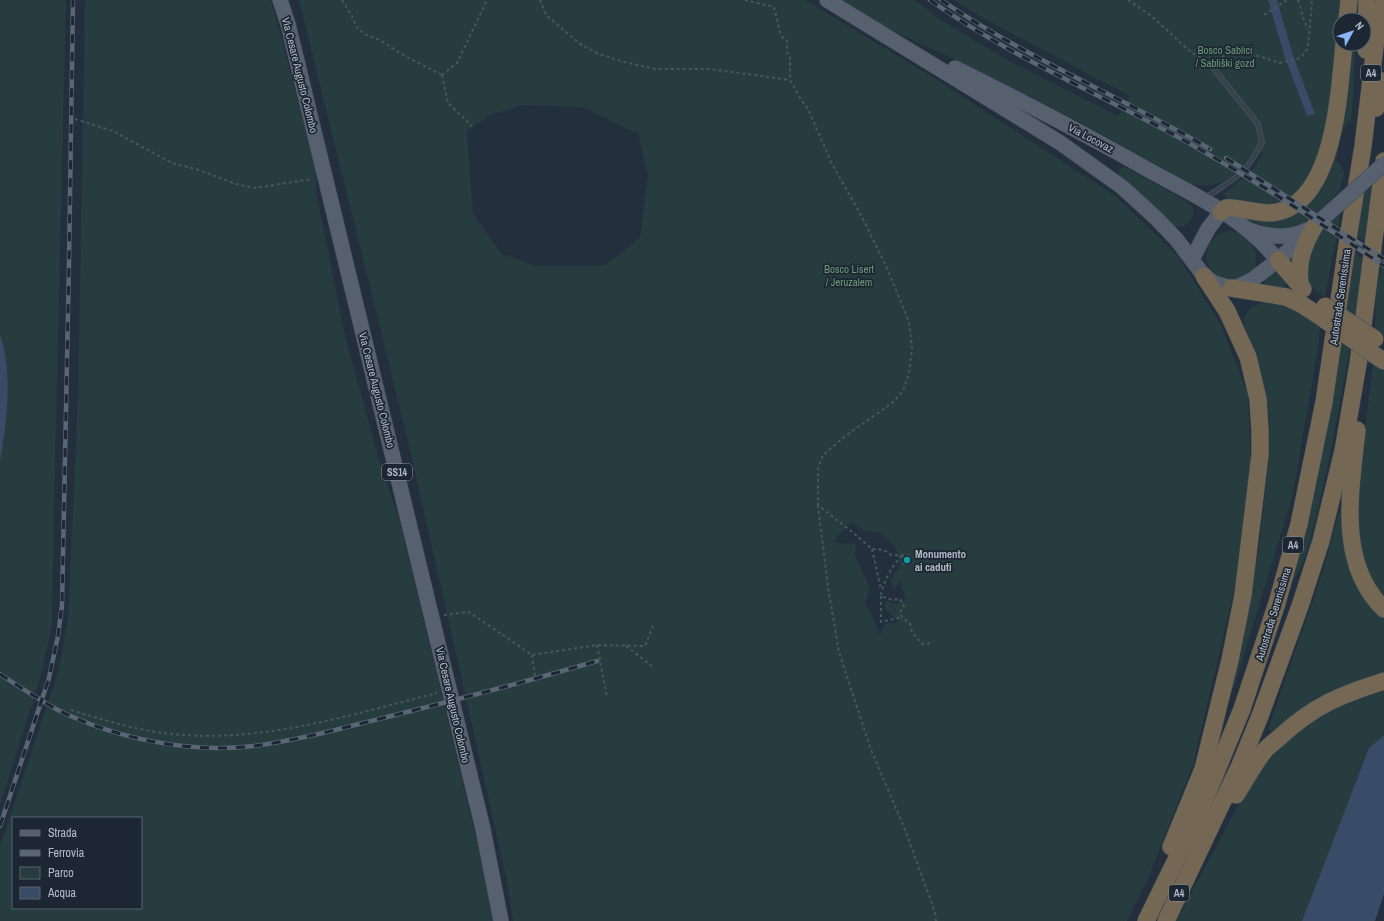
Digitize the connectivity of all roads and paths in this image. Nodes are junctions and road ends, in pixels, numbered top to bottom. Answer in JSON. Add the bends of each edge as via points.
{"nodes":[{"id":1,"x":280,"y":0,"type":"edge"},
{"id":2,"x":342,"y":0,"type":"edge"},
{"id":3,"x":487,"y":0,"type":"edge"},
{"id":4,"x":540,"y":0,"type":"edge"},
{"id":5,"x":745,"y":0,"type":"edge"},
{"id":6,"x":827,"y":0,"type":"edge"},
{"id":7,"x":1128,"y":0,"type":"edge"},
{"id":8,"x":1287,"y":0,"type":"edge"},
{"id":9,"x":1298,"y":0,"type":"edge"},
{"id":10,"x":1312,"y":0,"type":"edge"},
{"id":11,"x":1349,"y":0,"type":"edge"},
{"id":12,"x":1359,"y":0,"type":"edge"},
{"id":13,"x":1367,"y":0,"type":"edge"},
{"id":14,"x":1375,"y":0,"type":"edge"},
{"id":15,"x":1381,"y":0,"type":"edge"},
{"id":16,"x":1384,"y":3,"type":"edge"},
{"id":17,"x":1348,"y":12,"type":"edge"},
{"id":18,"x":1360,"y":12,"type":"edge"},
{"id":19,"x":1264,"y":14,"type":"dead end"},
{"id":20,"x":1309,"y":30,"type":"junction"},
{"id":21,"x":890,"y":38,"type":"junction"},
{"id":22,"x":1343,"y":52,"type":"edge"},
{"id":23,"x":1361,"y":52,"type":"edge"},
{"id":24,"x":1384,"y":62,"type":"edge"},
{"id":25,"x":1210,"y":64,"type":"junction"},
{"id":26,"x":442,"y":75,"type":"junction"},
{"id":27,"x":790,"y":80,"type":"junction"},
{"id":28,"x":1384,"y":81,"type":"edge"},
{"id":29,"x":75,"y":119,"type":"dead end"},
{"id":30,"x":472,"y":126,"type":"dead end"},
{"id":31,"x":1363,"y":146,"type":"junction"},
{"id":32,"x":1384,"y":161,"type":"edge"},
{"id":33,"x":1384,"y":164,"type":"edge"},
{"id":34,"x":325,"y":176,"type":"junction"},
{"id":35,"x":1202,"y":200,"type":"junction"},
{"id":36,"x":1221,"y":212,"type":"junction"},
{"id":37,"x":1314,"y":226,"type":"junction"},
{"id":38,"x":1245,"y":228,"type":"junction"},
{"id":39,"x":1192,"y":259,"type":"junction"},
{"id":40,"x":1278,"y":260,"type":"junction"},
{"id":41,"x":1204,"y":276,"type":"junction"},
{"id":42,"x":1231,"y":288,"type":"junction"},
{"id":43,"x":1301,"y":288,"type":"junction"},
{"id":44,"x":1319,"y":309,"type":"junction"},
{"id":45,"x":1379,"y":350,"type":"edge"},
{"id":46,"x":1358,"y":364,"type":"junction"},
{"id":47,"x":818,"y":506,"type":"junction"},
{"id":48,"x":872,"y":549,"type":"junction"},
{"id":49,"x":903,"y":556,"type":"junction"},
{"id":50,"x":913,"y":556,"type":"dead end"},
{"id":51,"x":912,"y":562,"type":"dead end"},
{"id":52,"x":881,"y":590,"type":"junction"},
{"id":53,"x":881,"y":596,"type":"junction"},
{"id":54,"x":1384,"y":609,"type":"edge"},
{"id":55,"x":432,"y":616,"type":"junction"},
{"id":56,"x":902,"y":617,"type":"junction"},
{"id":57,"x":653,"y":626,"type":"dead end"},
{"id":58,"x":933,"y":643,"type":"dead end"},
{"id":59,"x":596,"y":645,"type":"junction"},
{"id":60,"x":625,"y":645,"type":"junction"},
{"id":61,"x":532,"y":655,"type":"junction"},
{"id":62,"x":653,"y":668,"type":"dead end"},
{"id":63,"x":535,"y":676,"type":"dead end"},
{"id":64,"x":1384,"y":681,"type":"edge"},
{"id":65,"x":450,"y":690,"type":"junction"},
{"id":66,"x":607,"y":697,"type":"dead end"},
{"id":67,"x":71,"y":710,"type":"dead end"},
{"id":68,"x":1193,"y":865,"type":"junction"},
{"id":69,"x":501,"y":921,"type":"edge"},
{"id":70,"x":936,"y":921,"type":"edge"},
{"id":71,"x":1145,"y":921,"type":"edge"},
{"id":72,"x":1166,"y":921,"type":"edge"}],
"edges":[{"from":1,"to":34,"type":"main road","name":"Via Cesare Augusto Colombo","number":"SS14"},
{"from":2,"to":26,"type":"path","via":[[356,26],[364,34],[380,40]]},
{"from":3,"to":26,"type":"path","via":[[457,63]]},
{"from":4,"to":27,"type":"path","via":[[546,14],[580,44],[599,54],[655,69],[710,69]]},
{"from":5,"to":27,"type":"path","via":[[774,7],[781,36],[787,41]]},
{"from":6,"to":21,"type":"main road","name":"Via Locovaz"},
{"from":7,"to":25,"type":"path","via":[[1150,15],[1191,52]]},
{"from":8,"to":19,"type":"path"},
{"from":9,"to":20,"type":"path"},
{"from":10,"to":20,"type":"path"},
{"from":11,"to":17,"type":"highway"},
{"from":12,"to":18,"type":"highway"},
{"from":13,"to":31,"type":"highway","number":"A4"},
{"from":14,"to":31,"type":"highway","number":"A4"},
{"from":15,"to":31,"type":"highway","number":"A4","via":[[1375,32]]},
{"from":16,"to":31,"type":"highway","number":"A4","via":[[1376,38]]},
{"from":20,"to":25,"type":"path","via":[[1308,48],[1297,59],[1280,63],[1243,53],[1228,54]]},
{"from":21,"to":35,"type":"main road","name":"Via Locovaz","via":[[1009,95],[1107,146]]},
{"from":21,"to":39,"type":"main road","name":"Via Locovaz","via":[[1059,142],[1122,187],[1156,218]]},
{"from":22,"to":36,"type":"highway","via":[[1332,139],[1322,169],[1306,195],[1295,205],[1282,211],[1262,213],[1226,208]]},
{"from":23,"to":31,"type":"highway","number":"A4"},
{"from":24,"to":31,"type":"highway","number":"A4"},
{"from":25,"to":35,"type":"lane","via":[[1258,124],[1262,142],[1246,170]]},
{"from":26,"to":30,"type":"path","via":[[448,103]]},
{"from":27,"to":47,"type":"path","via":[[808,109],[832,164],[887,268],[909,322],[912,348],[909,374],[902,391],[892,403],[823,455],[818,468]]},
{"from":28,"to":31,"type":"highway","number":"A4"},
{"from":29,"to":34,"type":"path","via":[[113,131],[172,163],[236,184],[255,188]]},
{"from":31,"to":71,"type":"highway","name":"Autostrada Serenissima","number":"A4","via":[[1324,402],[1297,531],[1277,603],[1242,709],[1201,808]]},
{"from":32,"to":46,"type":"highway","name":"Autostrada Serenissima","number":"A4"},
{"from":33,"to":37,"type":"main road","bridge":true},
{"from":34,"to":55,"type":"main road","name":"Via Cesare Augusto Colombo","number":"SS14"},
{"from":35,"to":36,"type":"main road","name":"Via Locovaz"},
{"from":36,"to":38,"type":"main road","name":"Via Locovaz"},
{"from":36,"to":39,"type":"main road","via":[[1208,229]]},
{"from":37,"to":38,"type":"main road","via":[[1299,234],[1285,236],[1262,234]]},
{"from":37,"to":40,"type":"main road"},
{"from":37,"to":43,"type":"highway","via":[[1302,252],[1299,276]]},
{"from":38,"to":40,"type":"main road","name":"Via Locovaz"},
{"from":39,"to":41,"type":"main road","name":"Via Locovaz"},
{"from":40,"to":42,"type":"main road","via":[[1252,280]]},
{"from":40,"to":43,"type":"highway"},
{"from":41,"to":42,"type":"main road","name":"Via Locovaz","via":[[1214,283]]},
{"from":41,"to":71,"type":"highway","via":[[1227,311],[1248,358],[1258,399],[1260,455],[1243,595],[1203,770],[1162,868]]},
{"from":42,"to":44,"type":"highway","via":[[1286,297]]},
{"from":43,"to":44,"type":"highway"},
{"from":44,"to":45,"type":"highway","bridge":true},
{"from":46,"to":54,"type":"highway","via":[[1360,384],[1350,492],[1350,530],[1359,572],[1368,590]]},
{"from":46,"to":68,"type":"highway","name":"Autostrada Serenissima","number":"A4","via":[[1341,458],[1321,541],[1300,606],[1240,765]]},
{"from":47,"to":48,"type":"path"},
{"from":47,"to":70,"type":"path","via":[[839,652],[871,750],[904,827]]},
{"from":48,"to":49,"type":"path"},
{"from":48,"to":52,"type":"path"},
{"from":49,"to":50,"type":"path"},
{"from":49,"to":51,"type":"path","via":[[904,564]]},
{"from":49,"to":52,"type":"path","via":[[895,562]]},
{"from":52,"to":53,"type":"path"},
{"from":53,"to":56,"type":"path","via":[[892,600],[900,598],[904,606],[900,612]]},
{"from":53,"to":56,"type":"path","via":[[881,622]]},
{"from":55,"to":61,"type":"path","via":[[469,612]]},
{"from":55,"to":65,"type":"main road","name":"Via Cesare Augusto Colombo","number":"SS14"},
{"from":56,"to":58,"type":"path","via":[[910,624],[912,632],[922,644]]},
{"from":57,"to":60,"type":"path","via":[[645,646]]},
{"from":59,"to":60,"type":"path"},
{"from":59,"to":61,"type":"path"},
{"from":59,"to":66,"type":"path"},
{"from":60,"to":62,"type":"path"},
{"from":61,"to":63,"type":"path"},
{"from":64,"to":68,"type":"highway","via":[[1349,692],[1316,708],[1286,730],[1267,749],[1252,770]]},
{"from":65,"to":67,"type":"path","via":[[304,726],[248,735],[183,736],[104,720]]},
{"from":65,"to":69,"type":"main road","name":"Via Cesare Augusto Colombo","number":"SS14","via":[[485,836]]},
{"from":68,"to":72,"type":"highway","name":"Autostrada Serenissima","number":"A4"}]}
